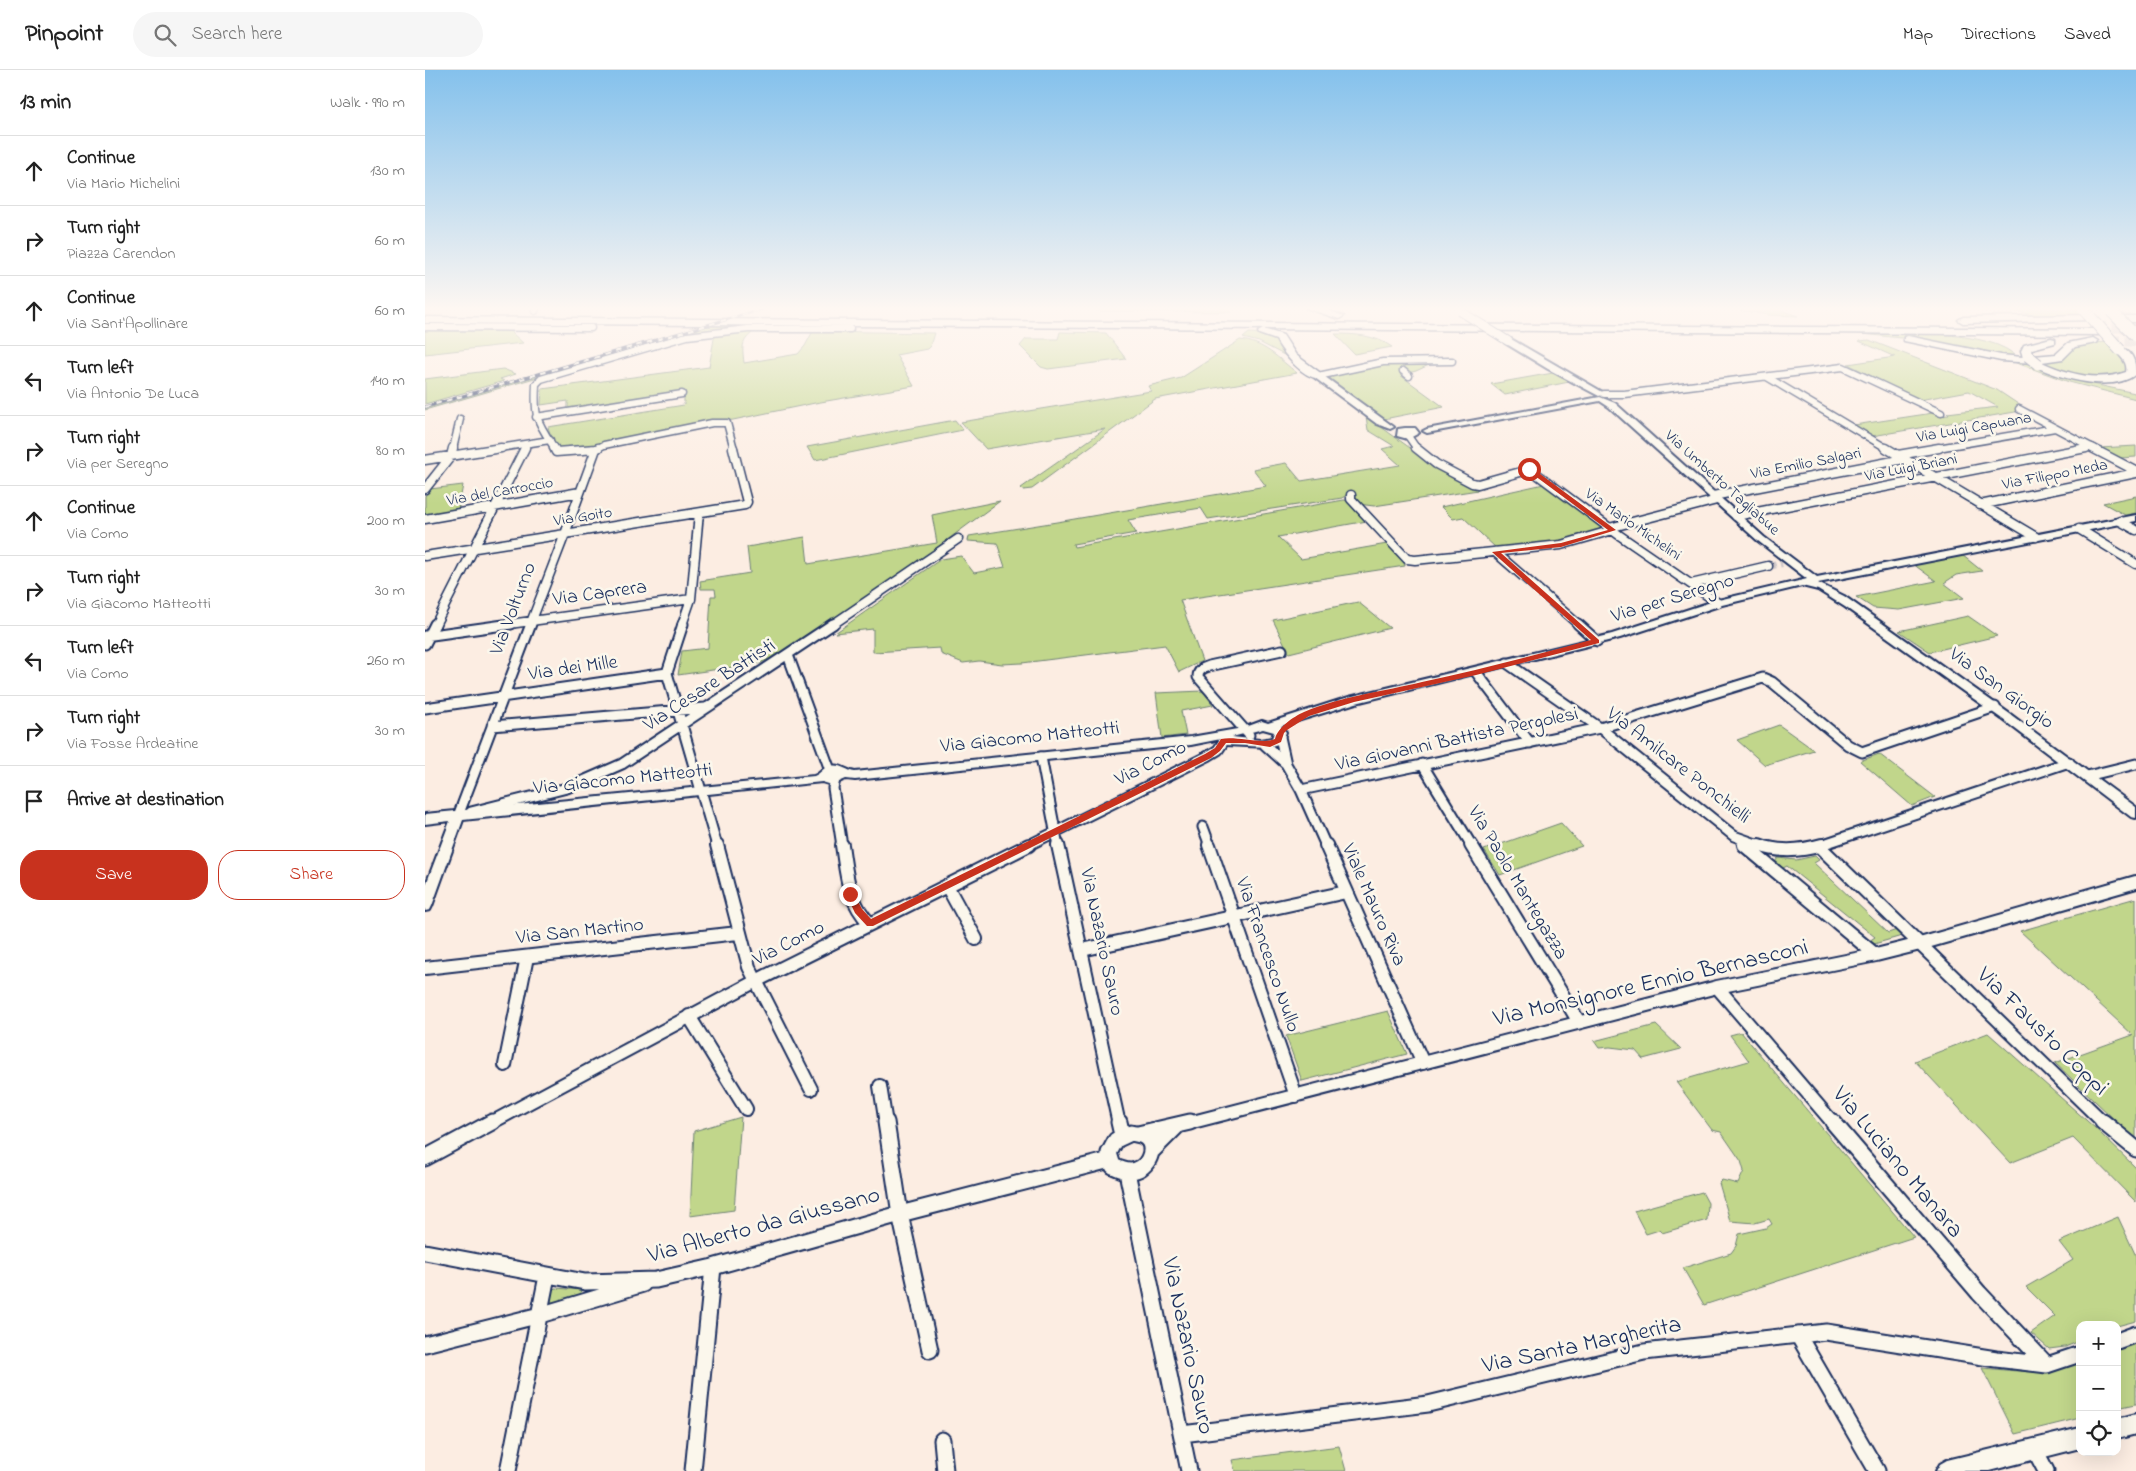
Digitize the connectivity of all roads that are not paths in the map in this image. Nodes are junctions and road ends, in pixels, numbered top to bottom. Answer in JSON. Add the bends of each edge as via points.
{"nodes":[{"id":1,"x":555,"y":373,"type":"edge"},
{"id":2,"x":1315,"y":373,"type":"edge"},
{"id":3,"x":1330,"y":373,"type":"edge"},
{"id":4,"x":1406,"y":373,"type":"edge"},
{"id":5,"x":1563,"y":373,"type":"edge"},
{"id":6,"x":1795,"y":373,"type":"edge"},
{"id":7,"x":1859,"y":373,"type":"edge"},
{"id":8,"x":2064,"y":373,"type":"edge"},
{"id":9,"x":2131,"y":373,"type":"edge"},
{"id":10,"x":1318,"y":376,"type":"junction"},
{"id":11,"x":1409,"y":376,"type":"dead end"},
{"id":12,"x":1767,"y":377,"type":"junction"},
{"id":13,"x":682,"y":394,"type":"dead end"},
{"id":14,"x":1602,"y":396,"type":"junction"},
{"id":15,"x":2019,"y":409,"type":"dead end"},
{"id":16,"x":1941,"y":414,"type":"dead end"},
{"id":17,"x":536,"y":417,"type":"junction"},
{"id":18,"x":460,"y":419,"type":"dead end"},
{"id":19,"x":2055,"y":428,"type":"junction"},
{"id":20,"x":1408,"y":433,"type":"junction"},
{"id":21,"x":550,"y":440,"type":"junction"},
{"id":22,"x":527,"y":444,"type":"junction"},
{"id":23,"x":2091,"y":448,"type":"junction"},
{"id":24,"x":596,"y":449,"type":"junction"},
{"id":25,"x":451,"y":456,"type":"junction"},
{"id":26,"x":1901,"y":457,"type":"junction"},
{"id":27,"x":425,"y":460,"type":"edge"},
{"id":28,"x":2136,"y":472,"type":"edge"},
{"id":29,"x":1934,"y":477,"type":"junction"},
{"id":30,"x":425,"y":489,"type":"edge"},
{"id":31,"x":580,"y":492,"type":"junction"},
{"id":32,"x":1351,"y":495,"type":"dead end"},
{"id":33,"x":1715,"y":498,"type":"junction"},
{"id":34,"x":1980,"y":505,"type":"junction"},
{"id":35,"x":495,"y":507,"type":"junction"},
{"id":36,"x":699,"y":513,"type":"junction"},
{"id":37,"x":1735,"y":516,"type":"junction"},
{"id":38,"x":2136,"y":518,"type":"edge"},
{"id":39,"x":425,"y":519,"type":"edge"},
{"id":40,"x":2120,"y":521,"type":"junction"},
{"id":41,"x":1611,"y":529,"type":"junction"},
{"id":42,"x":2079,"y":529,"type":"junction"},
{"id":43,"x":2136,"y":530,"type":"edge"},
{"id":44,"x":565,"y":533,"type":"junction"},
{"id":45,"x":2036,"y":537,"type":"junction"},
{"id":46,"x":958,"y":538,"type":"dead end"},
{"id":47,"x":473,"y":548,"type":"junction"},
{"id":48,"x":1495,"y":552,"type":"junction"},
{"id":49,"x":425,"y":556,"type":"edge"},
{"id":50,"x":2136,"y":564,"type":"edge"},
{"id":51,"x":1768,"y":566,"type":"tunnel mouth"},
{"id":52,"x":1821,"y":582,"type":"junction"},
{"id":53,"x":1691,"y":584,"type":"junction"},
{"id":54,"x":691,"y":599,"type":"junction"},
{"id":55,"x":1718,"y":603,"type":"junction"},
{"id":56,"x":531,"y":621,"type":"junction"},
{"id":57,"x":426,"y":638,"type":"edge"},
{"id":58,"x":1597,"y":641,"type":"junction"},
{"id":59,"x":1282,"y":650,"type":"dead end"},
{"id":60,"x":788,"y":655,"type":"junction"},
{"id":61,"x":1503,"y":664,"type":"junction"},
{"id":62,"x":1476,"y":672,"type":"junction"},
{"id":63,"x":667,"y":673,"type":"junction"},
{"id":64,"x":502,"y":697,"type":"junction"},
{"id":65,"x":1995,"y":707,"type":"junction"},
{"id":66,"x":425,"y":708,"type":"edge"},
{"id":67,"x":706,"y":708,"type":"junction"},
{"id":68,"x":677,"y":709,"type":"junction"},
{"id":69,"x":681,"y":725,"type":"junction"},
{"id":70,"x":492,"y":726,"type":"junction"},
{"id":71,"x":1600,"y":728,"type":"junction"},
{"id":72,"x":1277,"y":732,"type":"junction"},
{"id":73,"x":1253,"y":737,"type":"junction"},
{"id":74,"x":1224,"y":741,"type":"junction"},
{"id":75,"x":1191,"y":742,"type":"junction"},
{"id":76,"x":1530,"y":743,"type":"junction"},
{"id":77,"x":1041,"y":757,"type":"junction"},
{"id":78,"x":2069,"y":762,"type":"junction"},
{"id":79,"x":1287,"y":764,"type":"junction"},
{"id":80,"x":1422,"y":764,"type":"junction"},
{"id":81,"x":2136,"y":764,"type":"edge"},
{"id":82,"x":833,"y":775,"type":"junction"},
{"id":83,"x":2087,"y":776,"type":"junction"},
{"id":84,"x":1301,"y":790,"type":"junction"},
{"id":85,"x":703,"y":792,"type":"junction"},
{"id":86,"x":2136,"y":814,"type":"edge"},
{"id":87,"x":458,"y":816,"type":"junction"},
{"id":88,"x":425,"y":819,"type":"edge"},
{"id":89,"x":1203,"y":826,"type":"dead end"},
{"id":90,"x":1055,"y":832,"type":"junction"},
{"id":91,"x":1734,"y":836,"type":"junction"},
{"id":92,"x":1819,"y":846,"type":"junction"},
{"id":93,"x":2136,"y":882,"type":"edge"},
{"id":94,"x":429,"y":885,"type":"edge"},
{"id":95,"x":947,"y":886,"type":"junction"},
{"id":96,"x":1346,"y":892,"type":"junction"},
{"id":97,"x":425,"y":906,"type":"edge"},
{"id":98,"x":1233,"y":916,"type":"junction"},
{"id":99,"x":870,"y":924,"type":"junction"},
{"id":100,"x":739,"y":933,"type":"junction"},
{"id":101,"x":977,"y":939,"type":"dead end"},
{"id":102,"x":1920,"y":944,"type":"junction"},
{"id":103,"x":1082,"y":950,"type":"junction"},
{"id":104,"x":1876,"y":955,"type":"junction"},
{"id":105,"x":527,"y":957,"type":"junction"},
{"id":106,"x":425,"y":968,"type":"edge"},
{"id":107,"x":756,"y":982,"type":"junction"},
{"id":108,"x":1717,"y":987,"type":"junction"},
{"id":109,"x":689,"y":1016,"type":"junction"},
{"id":110,"x":1579,"y":1022,"type":"junction"},
{"id":111,"x":1423,"y":1063,"type":"junction"},
{"id":112,"x":505,"y":1065,"type":"dead end"},
{"id":113,"x":880,"y":1086,"type":"dead end"},
{"id":114,"x":811,"y":1089,"type":"dead end"},
{"id":115,"x":1296,"y":1096,"type":"junction"},
{"id":116,"x":746,"y":1110,"type":"dead end"},
{"id":117,"x":1176,"y":1126,"type":"junction"},
{"id":118,"x":1138,"y":1134,"type":"junction"},
{"id":119,"x":1122,"y":1136,"type":"junction"},
{"id":120,"x":2136,"y":1149,"type":"edge"},
{"id":121,"x":1151,"y":1151,"type":"junction"},
{"id":122,"x":425,"y":1158,"type":"edge"},
{"id":123,"x":1110,"y":1160,"type":"junction"},
{"id":124,"x":1127,"y":1172,"type":"junction"},
{"id":125,"x":899,"y":1214,"type":"junction"},
{"id":126,"x":425,"y":1252,"type":"edge"},
{"id":127,"x":713,"y":1267,"type":"junction"},
{"id":128,"x":547,"y":1276,"type":"junction"},
{"id":129,"x":656,"y":1280,"type":"junction"},
{"id":130,"x":540,"y":1315,"type":"junction"},
{"id":131,"x":2136,"y":1334,"type":"edge"},
{"id":132,"x":1798,"y":1335,"type":"junction"},
{"id":133,"x":2121,"y":1339,"type":"edge"},
{"id":134,"x":425,"y":1344,"type":"edge"},
{"id":135,"x":930,"y":1350,"type":"dead end"},
{"id":136,"x":2076,"y":1355,"type":"edge"},
{"id":137,"x":2047,"y":1365,"type":"junction"},
{"id":138,"x":2136,"y":1424,"type":"edge"},
{"id":139,"x":2121,"y":1428,"type":"edge"},
{"id":140,"x":1182,"y":1434,"type":"junction"},
{"id":141,"x":2076,"y":1439,"type":"edge"},
{"id":142,"x":942,"y":1440,"type":"dead end"},
{"id":143,"x":2035,"y":1450,"type":"junction"},
{"id":144,"x":508,"y":1471,"type":"edge"},
{"id":145,"x":693,"y":1471,"type":"edge"},
{"id":146,"x":945,"y":1471,"type":"edge"},
{"id":147,"x":1189,"y":1471,"type":"edge"},
{"id":148,"x":1877,"y":1471,"type":"edge"},
{"id":149,"x":1947,"y":1471,"type":"edge"},
{"id":150,"x":2045,"y":1471,"type":"edge"}],
"edges":[{"from":1,"to":17,"type":"street","via":[[536,384]]},
{"from":2,"to":10,"type":"highway"},
{"from":3,"to":10,"type":"street"},
{"from":4,"to":11,"type":"street"},
{"from":5,"to":14,"type":"street","name":"Via Umberto Tagliabue","bridge":true},
{"from":6,"to":12,"type":"street"},
{"from":7,"to":16,"type":"street"},
{"from":8,"to":9,"type":"highway","bridge":true,"via":[[2083,378],[2118,378]]},
{"from":10,"to":20,"type":"street","via":[[1380,422]]},
{"from":12,"to":14,"type":"street"},
{"from":12,"to":26,"type":"street"},
{"from":13,"to":17,"type":"street"},
{"from":14,"to":20,"type":"street"},
{"from":14,"to":33,"type":"street","name":"Via Umberto Tagliabue"},
{"from":15,"to":19,"type":"street"},
{"from":17,"to":21,"type":"street"},
{"from":18,"to":25,"type":"street"},
{"from":19,"to":23,"type":"street"},
{"from":19,"to":26,"type":"street","name":"Via Luigi Capuana"},
{"from":20,"to":41,"type":"street","name":"Via Mario Michelini","via":[[1410,441],[1430,459],[1472,483],[1527,470]]},
{"from":21,"to":22,"type":"street"},
{"from":21,"to":24,"type":"street","via":[[559,453]]},
{"from":22,"to":25,"type":"street"},
{"from":22,"to":35,"type":"street"},
{"from":23,"to":28,"type":"street"},
{"from":23,"to":29,"type":"street","name":"Via Luigi Briani"},
{"from":24,"to":31,"type":"street","name":"Via Volturno"},
{"from":24,"to":36,"type":"street","name":"Via Goito","via":[[727,423],[747,502]]},
{"from":25,"to":27,"type":"street"},
{"from":25,"to":30,"type":"street"},
{"from":26,"to":29,"type":"street"},
{"from":26,"to":33,"type":"street","name":"Via Emilio Salgari"},
{"from":28,"to":34,"type":"street","name":"Via Filippo Meda"},
{"from":29,"to":34,"type":"street"},
{"from":29,"to":37,"type":"street","name":"Via Luigi Briani"},
{"from":31,"to":35,"type":"street","name":"Via del Carroccio"},
{"from":31,"to":44,"type":"street","name":"Via Volturno"},
{"from":32,"to":48,"type":"street","name":"Via Emilio Salgari","via":[[1373,525],[1407,559]]},
{"from":33,"to":37,"type":"street","name":"Via Umberto Tagliabue"},
{"from":33,"to":41,"type":"street","name":"Via Emilio Salgari"},
{"from":34,"to":45,"type":"street"},
{"from":35,"to":39,"type":"street","name":"Via del Carroccio"},
{"from":35,"to":47,"type":"street"},
{"from":36,"to":44,"type":"street","name":"Via Goito"},
{"from":36,"to":54,"type":"street"},
{"from":37,"to":52,"type":"street","name":"Via Umberto Tagliabue","via":[[1785,562]]},
{"from":38,"to":40,"type":"street","name":"Via per Seregno"},
{"from":40,"to":42,"type":"street","name":"Via per Seregno"},
{"from":40,"to":43,"type":"street"},
{"from":41,"to":48,"type":"street","name":"Via Emilio Salgari","via":[[1561,545]]},
{"from":41,"to":53,"type":"street","name":"Via Mario Michelini"},
{"from":42,"to":45,"type":"street","name":"Via per Seregno"},
{"from":42,"to":50,"type":"street"},
{"from":44,"to":47,"type":"street","name":"Via Goito"},
{"from":44,"to":56,"type":"street","name":"Via Volturno"},
{"from":45,"to":52,"type":"street","name":"Via per Seregno"},
{"from":46,"to":60,"type":"street","name":"Via Cesare Battisti"},
{"from":47,"to":49,"type":"street","name":"Via Goito"},
{"from":47,"to":57,"type":"street"},
{"from":48,"to":58,"type":"street"},
{"from":51,"to":53,"type":"street"},
{"from":52,"to":55,"type":"street","name":"Via per Seregno","via":[[1775,588]]},
{"from":52,"to":65,"type":"street","name":"Via San Giorgio","via":[[1840,600]]},
{"from":53,"to":55,"type":"street","name":"Via Mario Michelini"},
{"from":54,"to":56,"type":"street","name":"Via Caprera"},
{"from":54,"to":63,"type":"street"},
{"from":55,"to":58,"type":"street","name":"Via per Seregno"},
{"from":56,"to":57,"type":"street","name":"Via Caprera"},
{"from":56,"to":64,"type":"street","name":"Via Volturno"},
{"from":58,"to":61,"type":"street","name":"Via per Seregno"},
{"from":59,"to":73,"type":"street","name":"Viale Mauro Riva","via":[[1209,666],[1198,673],[1198,677]]},
{"from":60,"to":67,"type":"street","name":"Via Cesare Battisti"},
{"from":60,"to":82,"type":"street"},
{"from":61,"to":62,"type":"street"},
{"from":61,"to":71,"type":"street","name":"Via Amilcare Ponchielli"},
{"from":62,"to":72,"type":"street","via":[[1306,714]]},
{"from":62,"to":76,"type":"street"},
{"from":63,"to":64,"type":"street","name":"Via dei Mille"},
{"from":63,"to":68,"type":"street"},
{"from":64,"to":66,"type":"street","name":"Via dei Mille"},
{"from":64,"to":70,"type":"street","name":"Via Volturno"},
{"from":65,"to":71,"type":"street","name":"Via Giovanni Battista Pergolesi","via":[[1862,752],[1763,678]]},
{"from":65,"to":78,"type":"street","name":"Via San Giorgio"},
{"from":67,"to":68,"type":"street"},
{"from":67,"to":69,"type":"street","name":"Via Cesare Battisti"},
{"from":68,"to":69,"type":"street"},
{"from":68,"to":70,"type":"street"},
{"from":69,"to":85,"type":"street"},
{"from":69,"to":87,"type":"street","name":"Via Cesare Battisti","via":[[622,764],[588,780]]},
{"from":70,"to":87,"type":"street","name":"Via Volturno"},
{"from":71,"to":76,"type":"street","name":"Via Giovanni Battista Pergolesi"},
{"from":71,"to":91,"type":"street","name":"Via Amilcare Ponchielli"},
{"from":72,"to":73,"type":"street","via":[[1262,725]]},
{"from":72,"to":73,"type":"street","via":[[1275,743]]},
{"from":72,"to":79,"type":"street","name":"Viale Mauro Riva"},
{"from":73,"to":74,"type":"street","name":"Via Giacomo Matteotti"},
{"from":73,"to":75,"type":"street","name":"Via Giacomo Matteotti"},
{"from":73,"to":79,"type":"street","name":"Viale Mauro Riva"},
{"from":74,"to":75,"type":"street","name":"Via Giacomo Matteotti"},
{"from":74,"to":90,"type":"street","name":"Via Como","via":[[1208,756]]},
{"from":75,"to":77,"type":"street","name":"Via Giacomo Matteotti"},
{"from":76,"to":80,"type":"street","name":"Via Giovanni Battista Pergolesi"},
{"from":77,"to":82,"type":"street","name":"Via Giacomo Matteotti","via":[[855,776]]},
{"from":77,"to":90,"type":"street","name":"Via Nazario Sauro"},
{"from":78,"to":83,"type":"street","name":"Via San Giorgio"},
{"from":78,"to":92,"type":"street","name":"Via Amilcare Ponchielli"},
{"from":79,"to":84,"type":"street","name":"Viale Mauro Riva"},
{"from":80,"to":84,"type":"street","name":"Via Giovanni Battista Pergolesi"},
{"from":80,"to":110,"type":"street","name":"Via Paolo Mantegazza"},
{"from":81,"to":83,"type":"street"},
{"from":82,"to":85,"type":"street","name":"Via Giacomo Matteotti"},
{"from":82,"to":99,"type":"street","via":[[850,894],[858,911]]},
{"from":83,"to":86,"type":"street","name":"Via San Giorgio"},
{"from":84,"to":96,"type":"street","name":"Viale Mauro Riva"},
{"from":85,"to":87,"type":"street","name":"Via Giacomo Matteotti"},
{"from":85,"to":100,"type":"street"},
{"from":87,"to":88,"type":"street","name":"Via Giacomo Matteotti"},
{"from":87,"to":94,"type":"street","name":"Via Volturno"},
{"from":89,"to":98,"type":"street","name":"Via Francesco Nullo"},
{"from":90,"to":95,"type":"street","name":"Via Como"},
{"from":90,"to":103,"type":"street","name":"Via Nazario Sauro"},
{"from":91,"to":92,"type":"street","name":"Via Amilcare Ponchielli","via":[[1783,851]]},
{"from":91,"to":104,"type":"street"},
{"from":92,"to":102,"type":"street","name":"Via Fausto Coppi"},
{"from":93,"to":102,"type":"street","name":"Via Monsignore Ennio Bernasconi"},
{"from":94,"to":97,"type":"street","name":"Via Volturno"},
{"from":95,"to":99,"type":"street","name":"Via Como"},
{"from":95,"to":101,"type":"street"},
{"from":96,"to":98,"type":"street"},
{"from":96,"to":111,"type":"street","name":"Viale Mauro Riva"},
{"from":98,"to":103,"type":"street"},
{"from":98,"to":115,"type":"street","name":"Via Francesco Nullo"},
{"from":99,"to":107,"type":"street","name":"Via Como"},
{"from":100,"to":105,"type":"street","name":"Via San Martino"},
{"from":100,"to":107,"type":"street"},
{"from":102,"to":104,"type":"street","name":"Via Monsignore Ennio Bernasconi"},
{"from":102,"to":120,"type":"street","name":"Via Fausto Coppi","via":[[2105,1124]]},
{"from":103,"to":119,"type":"street","name":"Via Nazario Sauro"},
{"from":104,"to":108,"type":"street","name":"Via Monsignore Ennio Bernasconi"},
{"from":105,"to":106,"type":"street","name":"Via San Martino"},
{"from":105,"to":112,"type":"street"},
{"from":107,"to":109,"type":"street","name":"Via Como"},
{"from":107,"to":114,"type":"street"},
{"from":108,"to":110,"type":"street","name":"Via Monsignore Ennio Bernasconi"},
{"from":108,"to":137,"type":"street","name":"Via Luciano Manara","via":[[1979,1294]]},
{"from":109,"to":116,"type":"street"},
{"from":109,"to":122,"type":"street","name":"Via Como"},
{"from":110,"to":111,"type":"street","name":"Via Monsignore Ennio Bernasconi"},
{"from":111,"to":115,"type":"street","name":"Via Monsignore Ennio Bernasconi"},
{"from":113,"to":125,"type":"street"},
{"from":115,"to":117,"type":"street","name":"Via Monsignore Ennio Bernasconi"},
{"from":117,"to":118,"type":"street","name":"Via Monsignore Ennio Bernasconi"},
{"from":117,"to":121,"type":"street"},
{"from":118,"to":119,"type":"street"},
{"from":118,"to":121,"type":"street","via":[[1148,1140]]},
{"from":119,"to":123,"type":"street","via":[[1111,1147]]},
{"from":121,"to":124,"type":"street","via":[[1146,1164]]},
{"from":123,"to":124,"type":"street","via":[[1113,1166]]},
{"from":123,"to":125,"type":"street","name":"Via Alberto da Giussano"},
{"from":124,"to":140,"type":"street","name":"Via Nazario Sauro"},
{"from":125,"to":127,"type":"street","name":"Via Alberto da Giussano"},
{"from":125,"to":135,"type":"street"},
{"from":126,"to":128,"type":"street","name":"Via Alberto da Giussano"},
{"from":127,"to":129,"type":"street","name":"Via Alberto da Giussano"},
{"from":127,"to":145,"type":"street"},
{"from":128,"to":129,"type":"street","name":"Via Alberto da Giussano","via":[[585,1282]]},
{"from":128,"to":130,"type":"street"},
{"from":129,"to":130,"type":"street"},
{"from":130,"to":134,"type":"street"},
{"from":130,"to":144,"type":"street"},
{"from":131,"to":133,"type":"street"},
{"from":132,"to":137,"type":"street","name":"Via Santa Margherita","via":[[1826,1332],[1996,1360]]},
{"from":132,"to":140,"type":"street","name":"Via Santa Margherita","via":[[1644,1352],[1428,1404]]},
{"from":132,"to":148,"type":"street"},
{"from":136,"to":137,"type":"street","name":"Via Santa Margherita"},
{"from":138,"to":139,"type":"street"},
{"from":140,"to":147,"type":"street","name":"Via Nazario Sauro"},
{"from":141,"to":143,"type":"street"},
{"from":142,"to":146,"type":"street"},
{"from":143,"to":149,"type":"street"},
{"from":143,"to":150,"type":"street"}]}
